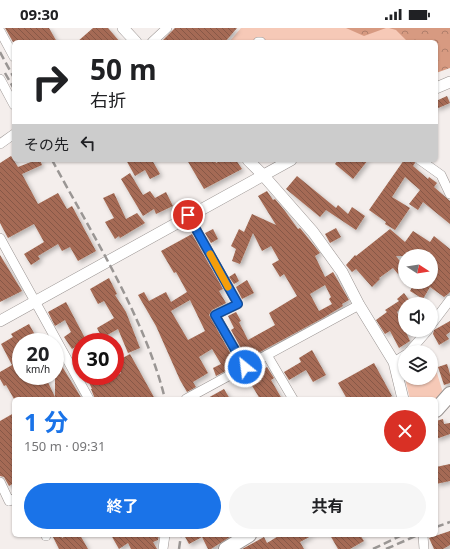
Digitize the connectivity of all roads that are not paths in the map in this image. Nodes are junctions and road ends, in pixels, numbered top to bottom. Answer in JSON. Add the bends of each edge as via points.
{"nodes":[{"id":1,"x":123,"y":28,"type":"edge"},
{"id":2,"x":167,"y":28,"type":"edge"},
{"id":3,"x":0,"y":31,"type":"edge"},
{"id":4,"x":134,"y":40,"type":"edge"},
{"id":5,"x":154,"y":40,"type":"edge"},
{"id":6,"x":12,"y":53,"type":"edge"},
{"id":7,"x":0,"y":79,"type":"edge"},
{"id":8,"x":450,"y":82,"type":"edge"},
{"id":9,"x":438,"y":87,"type":"edge"},
{"id":10,"x":12,"y":101,"type":"edge"},
{"id":11,"x":12,"y":135,"type":"edge"},
{"id":12,"x":0,"y":144,"type":"edge"},
{"id":13,"x":250,"y":162,"type":"edge"},
{"id":14,"x":286,"y":162,"type":"edge"},
{"id":15,"x":423,"y":162,"type":"edge"},
{"id":16,"x":263,"y":175,"type":"junction"},
{"id":17,"x":450,"y":194,"type":"edge"},
{"id":18,"x":188,"y":215,"type":"junction"},
{"id":19,"x":0,"y":238,"type":"edge"},
{"id":20,"x":450,"y":300,"type":"edge"},
{"id":21,"x":36,"y":301,"type":"junction"},
{"id":22,"x":359,"y":305,"type":"junction"},
{"id":23,"x":438,"y":316,"type":"edge"},
{"id":24,"x":0,"y":321,"type":"edge"},
{"id":25,"x":422,"y":337,"type":"edge"},
{"id":26,"x":415,"y":345,"type":"edge"},
{"id":27,"x":267,"y":355,"type":"junction"},
{"id":28,"x":398,"y":359,"type":"edge"},
{"id":29,"x":394,"y":362,"type":"junction"},
{"id":30,"x":245,"y":367,"type":"junction"},
{"id":31,"x":450,"y":394,"type":"edge"},
{"id":32,"x":88,"y":397,"type":"edge"},
{"id":33,"x":190,"y":397,"type":"edge"},
{"id":34,"x":292,"y":397,"type":"edge"},
{"id":35,"x":403,"y":397,"type":"edge"},
{"id":36,"x":438,"y":408,"type":"edge"},
{"id":37,"x":0,"y":482,"type":"edge"},
{"id":38,"x":12,"y":500,"type":"edge"},
{"id":39,"x":165,"y":537,"type":"edge"},
{"id":40,"x":246,"y":537,"type":"edge"},
{"id":41,"x":423,"y":537,"type":"edge"},
{"id":42,"x":163,"y":549,"type":"edge"},
{"id":43,"x":226,"y":549,"type":"edge"},
{"id":44,"x":424,"y":549,"type":"edge"}],
"edges":[{"from":1,"to":4,"type":"street"},
{"from":2,"to":5,"type":"street"},
{"from":3,"to":6,"type":"street"},
{"from":7,"to":10,"type":"street"},
{"from":8,"to":9,"type":"street"},
{"from":11,"to":12,"type":"street"},
{"from":13,"to":16,"type":"street"},
{"from":14,"to":16,"type":"street"},
{"from":15,"to":17,"type":"street","via":[[440,175]]},
{"from":16,"to":18,"type":"street"},
{"from":16,"to":22,"type":"street","via":[[313,232],[342,272]]},
{"from":18,"to":21,"type":"street"},
{"from":18,"to":30,"type":"street","via":[[238,304],[215,315]]},
{"from":19,"to":21,"type":"street"},
{"from":20,"to":23,"type":"street"},
{"from":21,"to":24,"type":"street"},
{"from":21,"to":32,"type":"street"},
{"from":22,"to":27,"type":"street"},
{"from":22,"to":29,"type":"street"},
{"from":25,"to":26,"type":"street"},
{"from":27,"to":30,"type":"street"},
{"from":27,"to":34,"type":"street"},
{"from":28,"to":29,"type":"street"},
{"from":29,"to":35,"type":"street"},
{"from":30,"to":33,"type":"street"},
{"from":31,"to":36,"type":"main road"},
{"from":37,"to":38,"type":"street","via":[[9,501]]},
{"from":39,"to":42,"type":"street"},
{"from":40,"to":43,"type":"main road"},
{"from":41,"to":44,"type":"street"}]}
